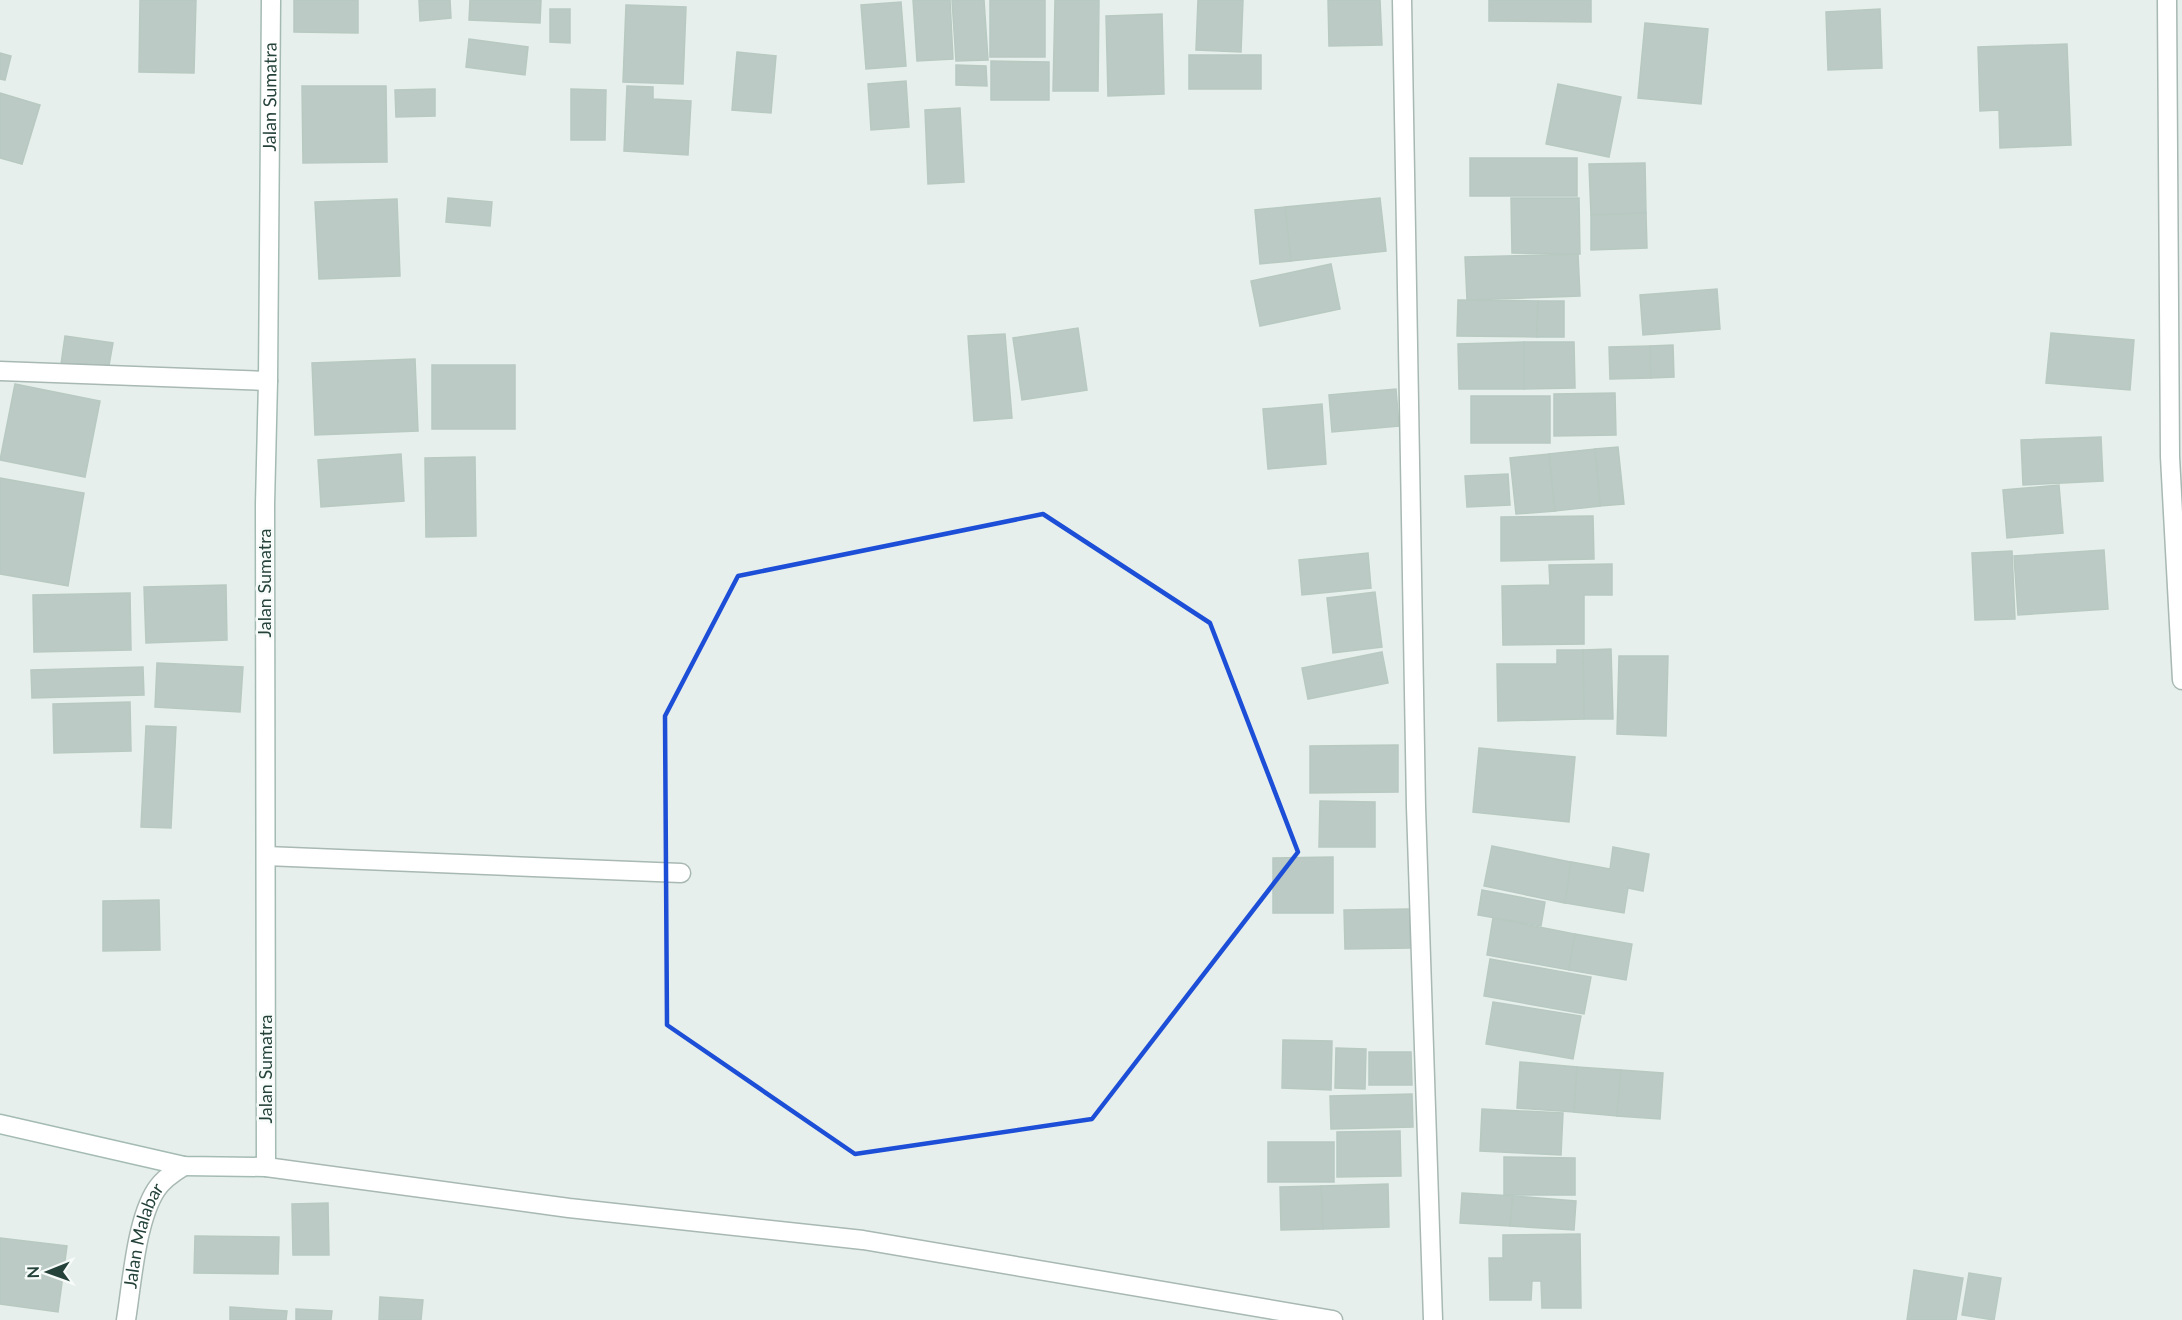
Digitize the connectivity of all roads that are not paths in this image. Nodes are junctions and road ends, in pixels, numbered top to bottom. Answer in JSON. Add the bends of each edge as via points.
{"nodes":[{"id":1,"x":271,"y":0,"type":"edge"},
{"id":2,"x":1402,"y":0,"type":"edge"},
{"id":3,"x":2167,"y":0,"type":"edge"},
{"id":4,"x":2175,"y":281,"type":"edge"},
{"id":5,"x":0,"y":371,"type":"edge"},
{"id":6,"x":268,"y":381,"type":"junction"},
{"id":7,"x":2176,"y":456,"type":"edge"},
{"id":8,"x":2182,"y":680,"type":"edge"},
{"id":9,"x":266,"y":856,"type":"junction"},
{"id":10,"x":681,"y":873,"type":"dead end"},
{"id":11,"x":0,"y":1124,"type":"edge"},
{"id":12,"x":184,"y":1166,"type":"junction"},
{"id":13,"x":266,"y":1167,"type":"junction"},
{"id":14,"x":126,"y":1320,"type":"edge"},
{"id":15,"x":1333,"y":1320,"type":"edge"},
{"id":16,"x":1433,"y":1320,"type":"edge"}],
"edges":[{"from":1,"to":6,"type":"street","name":"Jalan Sumatra"},
{"from":2,"to":16,"type":"street","via":[[1416,807]]},
{"from":3,"to":4,"type":"street"},
{"from":4,"to":7,"type":"street"},
{"from":5,"to":6,"type":"street"},
{"from":6,"to":9,"type":"street","name":"Jalan Sumatra"},
{"from":7,"to":8,"type":"street"},
{"from":9,"to":10,"type":"street"},
{"from":9,"to":13,"type":"street","name":"Jalan Sumatra"},
{"from":11,"to":12,"type":"street"},
{"from":12,"to":13,"type":"street"},
{"from":12,"to":14,"type":"street","name":"Jalan Malabar","via":[[156,1190],[145,1214]]},
{"from":13,"to":15,"type":"street","via":[[569,1208],[863,1240]]}]}
